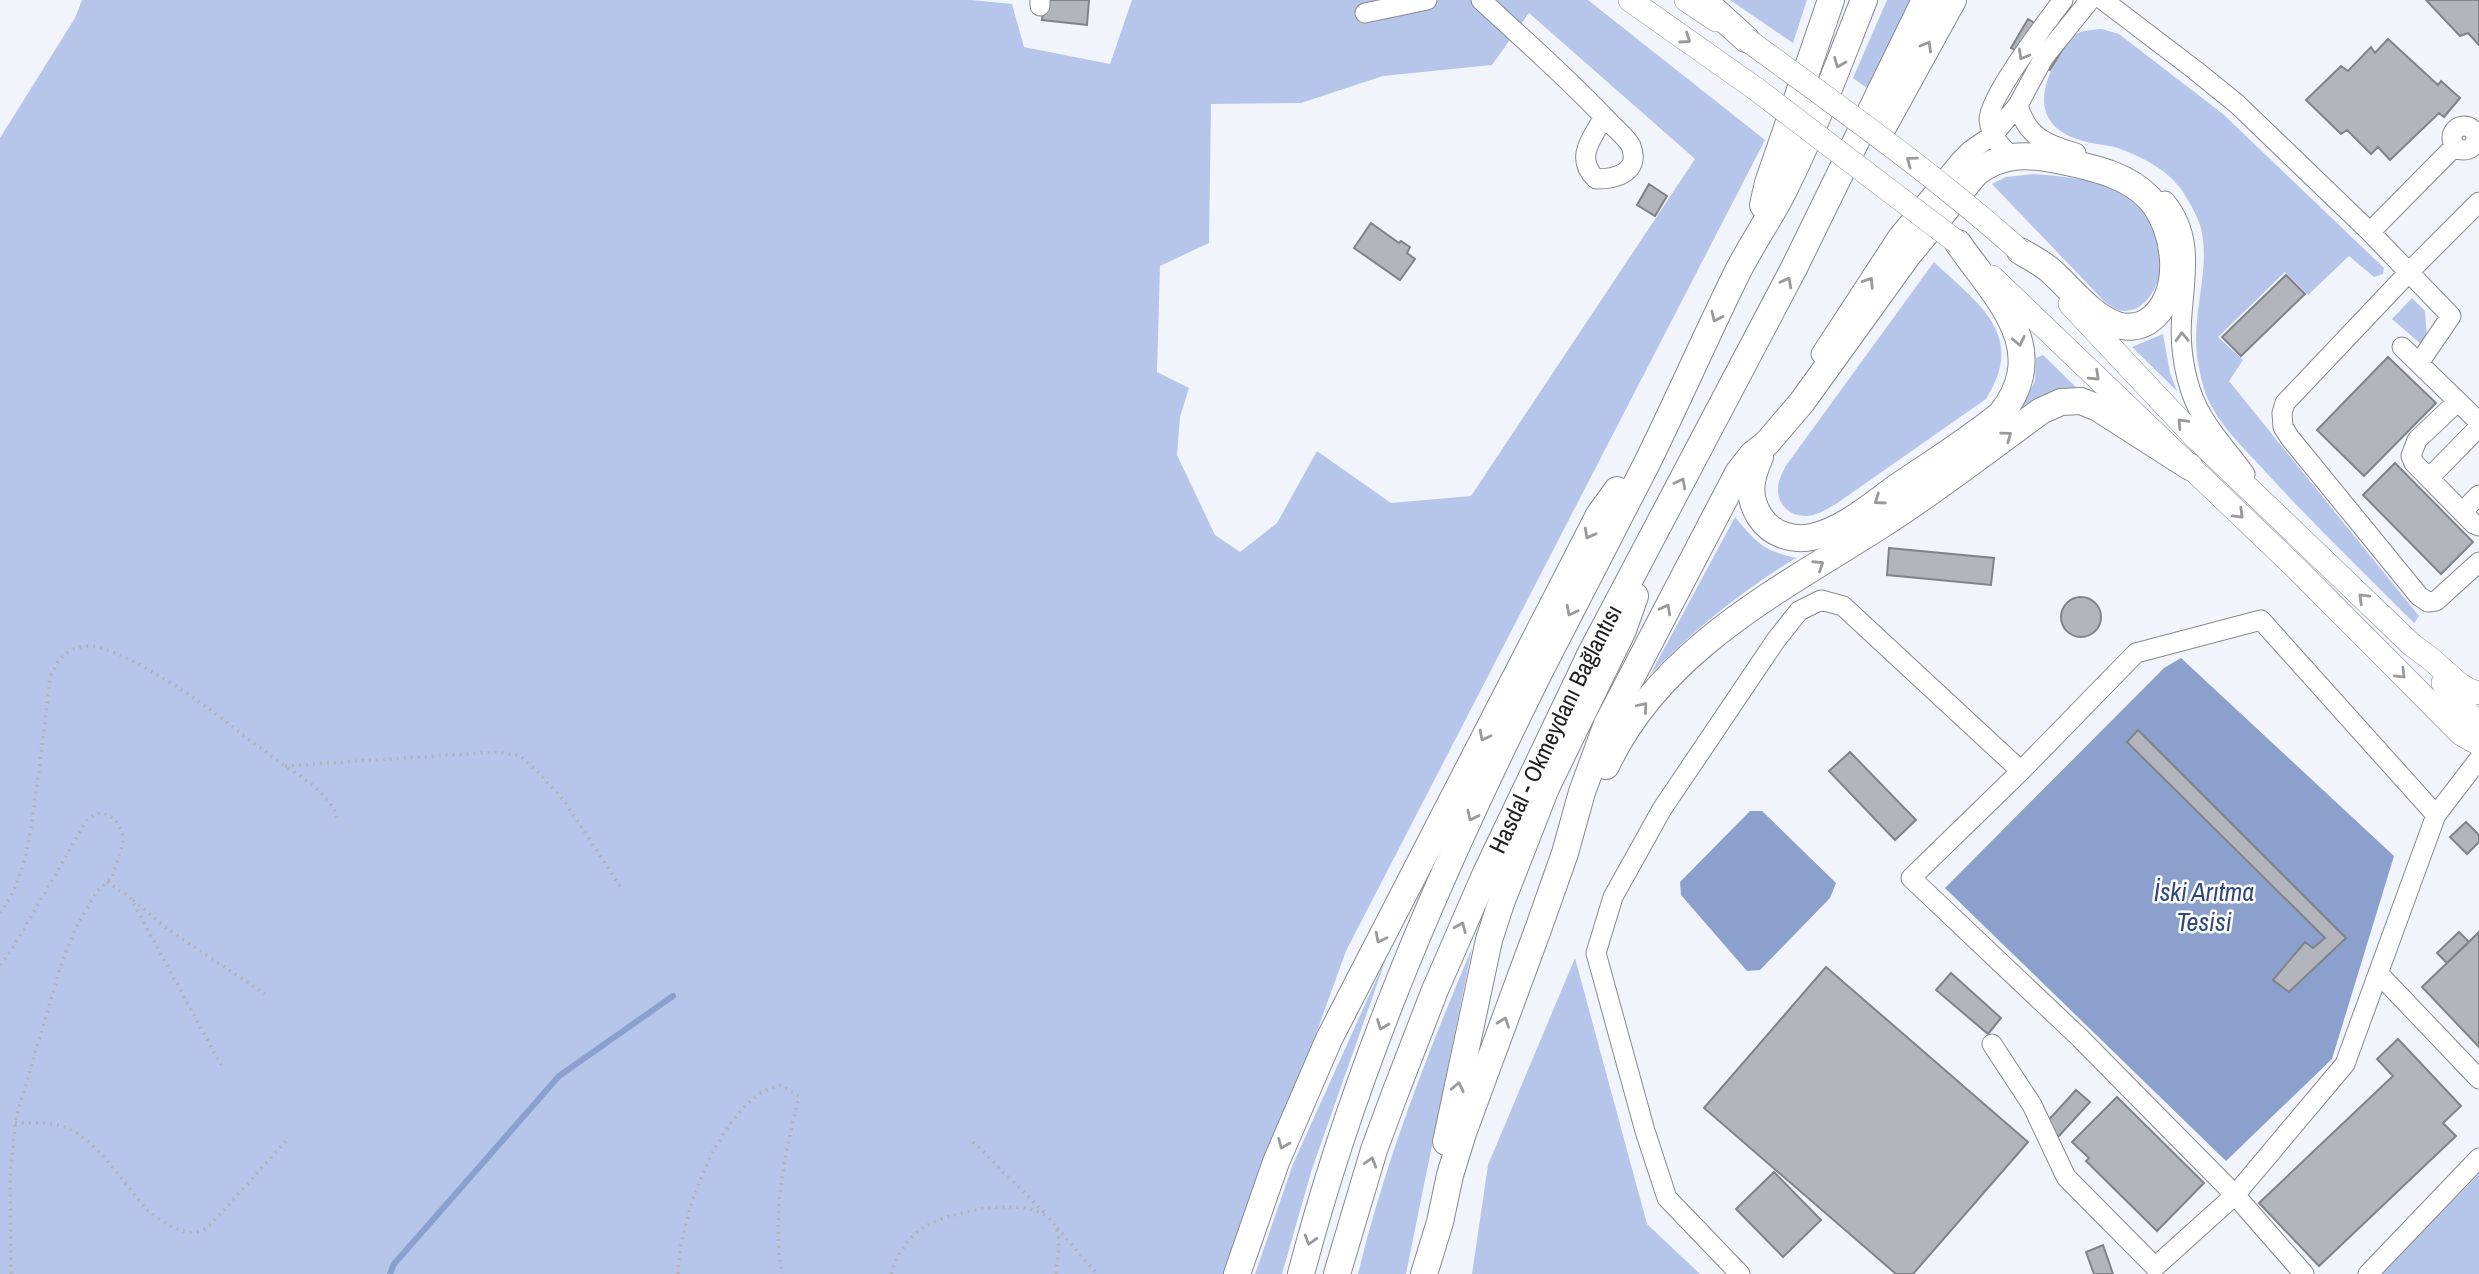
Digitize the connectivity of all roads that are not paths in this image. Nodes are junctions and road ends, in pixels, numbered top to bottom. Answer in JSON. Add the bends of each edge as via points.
{"nodes":[{"id":1,"x":1427,"y":0,"type":"edge"},
{"id":2,"x":1481,"y":0,"type":"edge"},
{"id":3,"x":1630,"y":0,"type":"edge"},
{"id":4,"x":1686,"y":0,"type":"edge"},
{"id":5,"x":1703,"y":0,"type":"edge"},
{"id":6,"x":1864,"y":0,"type":"edge"},
{"id":7,"x":1925,"y":0,"type":"edge"},
{"id":8,"x":1953,"y":0,"type":"edge"},
{"id":9,"x":2063,"y":0,"type":"edge"},
{"id":10,"x":2090,"y":0,"type":"edge"},
{"id":11,"x":2103,"y":0,"type":"edge"},
{"id":12,"x":1831,"y":4,"type":"edge"},
{"id":13,"x":1365,"y":13,"type":"dead end"},
{"id":14,"x":1746,"y":39,"type":"junction"},
{"id":15,"x":2018,"y":105,"type":"junction"},
{"id":16,"x":1604,"y":117,"type":"dead end"},
{"id":17,"x":1993,"y":135,"type":"junction"},
{"id":18,"x":2455,"y":146,"type":"dead end"},
{"id":19,"x":2011,"y":156,"type":"junction"},
{"id":20,"x":2479,"y":202,"type":"edge"},
{"id":21,"x":1826,"y":205,"type":"junction"},
{"id":22,"x":2370,"y":232,"type":"junction"},
{"id":23,"x":1757,"y":234,"type":"junction"},
{"id":24,"x":1958,"y":243,"type":"junction"},
{"id":25,"x":2020,"y":251,"type":"junction"},
{"id":26,"x":2410,"y":271,"type":"junction"},
{"id":27,"x":2402,"y":347,"type":"dead end"},
{"id":28,"x":2419,"y":363,"type":"junction"},
{"id":29,"x":2457,"y":402,"type":"junction"},
{"id":30,"x":2479,"y":424,"type":"edge"},
{"id":31,"x":1767,"y":443,"type":"junction"},
{"id":32,"x":1647,"y":463,"type":"junction"},
{"id":33,"x":2190,"y":467,"type":"junction"},
{"id":34,"x":2429,"y":478,"type":"junction"},
{"id":35,"x":2479,"y":495,"type":"edge"},
{"id":36,"x":2266,"y":503,"type":"junction"},
{"id":37,"x":2462,"y":512,"type":"junction"},
{"id":38,"x":2479,"y":526,"type":"edge"},
{"id":39,"x":1648,"y":543,"type":"junction"},
{"id":40,"x":2479,"y":562,"type":"edge"},
{"id":41,"x":2412,"y":645,"type":"junction"},
{"id":42,"x":2479,"y":693,"type":"edge"},
{"id":43,"x":2479,"y":726,"type":"edge"},
{"id":44,"x":2479,"y":744,"type":"edge"},
{"id":45,"x":2479,"y":759,"type":"edge"},
{"id":46,"x":2021,"y":771,"type":"junction"},
{"id":47,"x":2436,"y":815,"type":"junction"},
{"id":48,"x":1565,"y":853,"type":"junction"},
{"id":49,"x":2379,"y":974,"type":"junction"},
{"id":50,"x":1992,"y":1044,"type":"dead end"},
{"id":51,"x":2479,"y":1079,"type":"edge"},
{"id":52,"x":2479,"y":1158,"type":"edge"},
{"id":53,"x":2235,"y":1195,"type":"junction"},
{"id":54,"x":1237,"y":1274,"type":"edge"},
{"id":55,"x":1301,"y":1274,"type":"edge"},
{"id":56,"x":1337,"y":1274,"type":"edge"},
{"id":57,"x":1424,"y":1274,"type":"edge"},
{"id":58,"x":1740,"y":1274,"type":"edge"},
{"id":59,"x":2304,"y":1274,"type":"edge"},
{"id":60,"x":2368,"y":1274,"type":"edge"}],
"edges":[{"from":1,"to":13,"type":"lane"},
{"from":2,"to":16,"type":"lane"},
{"from":3,"to":24,"type":"main road","one_way":true,"bridge":true},
{"from":4,"to":14,"type":"main road"},
{"from":5,"to":14,"type":"highway"},
{"from":6,"to":23,"type":"highway","one_way":true,"via":[[1781,196]]},
{"from":7,"to":21,"type":"highway","name":"Hasdal - Okmeydanı Bağlantısı"},
{"from":21,"to":8,"type":"highway","one_way":true,"via":[[1847,188]]},
{"from":9,"to":17,"type":"lane","one_way":true,"via":[[1994,101],[1989,117]]},
{"from":10,"to":15,"type":"lane","via":[[2044,57]]},
{"from":11,"to":22,"type":"lane","via":[[2237,104]]},
{"from":12,"to":23,"type":"highway","via":[[1768,183]]},
{"from":25,"to":14,"type":"main road","one_way":true,"bridge":true,"via":[[1936,180]]},
{"from":15,"to":17,"type":"lane"},
{"from":36,"to":15,"type":"lane","one_way":true,"via":[[2213,436],[2187,379],[2181,340],[2187,252],[2180,225],[2168,205],[2133,173],[2051,146],[2029,130]]},
{"from":17,"to":19,"type":"lane"},
{"from":31,"to":17,"type":"lane","one_way":true,"via":[[1779,415],[1898,236],[1960,161]]},
{"from":18,"to":22,"type":"lane"},
{"from":19,"to":25,"type":"highway","via":[[2040,156],[2095,168],[2118,176],[2149,198],[2162,216],[2169,238],[2173,278],[2165,305],[2150,321],[2141,326],[2119,326]]},
{"from":19,"to":31,"type":"highway","via":[[1976,173],[1908,255]]},
{"from":20,"to":26,"type":"lane"},
{"from":39,"to":21,"type":"highway","name":"Hasdal - Okmeydanı Bağlantısı","one_way":true},
{"from":22,"to":26,"type":"lane"},
{"from":23,"to":32,"type":"highway","name":"Hasdal - Okmeydanı Bağlantısı","one_way":true},
{"from":24,"to":31,"type":"highway","one_way":true,"via":[[2020,337],[2018,386],[2000,414],[1853,518],[1809,537],[1784,537],[1765,524],[1752,506],[1750,488]]},
{"from":24,"to":33,"type":"main road","one_way":true},
{"from":36,"to":25,"type":"main road","one_way":true,"via":[[2196,437]]},
{"from":26,"to":28,"type":"lane","via":[[2451,316]]},
{"from":26,"to":40,"type":"lane","via":[[2285,402],[2283,426],[2419,596],[2436,601]]},
{"from":27,"to":28,"type":"lane"},
{"from":28,"to":29,"type":"lane"},
{"from":29,"to":30,"type":"lane"},
{"from":29,"to":34,"type":"lane","via":[[2412,449],[2414,463]]},
{"from":30,"to":34,"type":"lane"},
{"from":48,"to":31,"type":"highway","one_way":true,"via":[[1582,792],[1619,699],[1738,473]]},
{"from":32,"to":54,"type":"highway","one_way":true,"via":[[1619,488],[1599,515],[1386,925],[1296,1111]]},
{"from":32,"to":55,"type":"highway","name":"Hasdal - Okmeydanı Bağlantısı","one_way":true,"via":[[1540,671],[1406,962],[1354,1099]]},
{"from":33,"to":44,"type":"main road","one_way":true,"via":[[2461,734]]},
{"from":48,"to":33,"type":"highway","one_way":true,"via":[[1623,734],[1684,661],[1747,610],[1889,520],[2041,411],[2062,402],[2081,401]]},
{"from":34,"to":37,"type":"lane"},
{"from":35,"to":37,"type":"lane"},
{"from":41,"to":36,"type":"main road","one_way":true},
{"from":37,"to":38,"type":"lane"},
{"from":56,"to":39,"type":"highway","name":"Hasdal - Okmeydanı Bağlantısı","one_way":true,"via":[[1374,1150],[1465,917],[1566,702]]},
{"from":57,"to":39,"type":"highway","one_way":true,"via":[[1433,1203],[1489,940],[1546,788],[1623,630]]},
{"from":41,"to":42,"type":"main road","via":[[2454,681]]},
{"from":41,"to":43,"type":"main road"},
{"from":45,"to":47,"type":"lane"},
{"from":46,"to":47,"type":"lane","via":[[2136,653],[2261,621]]},
{"from":46,"to":53,"type":"lane","via":[[1911,878],[2080,1038]]},
{"from":46,"to":58,"type":"lane","via":[[1843,606],[1821,600],[1799,611],[1776,640],[1662,809],[1613,897],[1596,953],[1667,1198]]},
{"from":47,"to":49,"type":"lane"},
{"from":57,"to":48,"type":"highway","one_way":true,"via":[[1463,1133]]},
{"from":49,"to":51,"type":"lane"},
{"from":49,"to":53,"type":"lane","via":[[2345,1064]]},
{"from":50,"to":53,"type":"lane","via":[[2032,1105],[2066,1177],[2155,1267]]},
{"from":52,"to":60,"type":"lane"},
{"from":53,"to":59,"type":"lane"}]}
